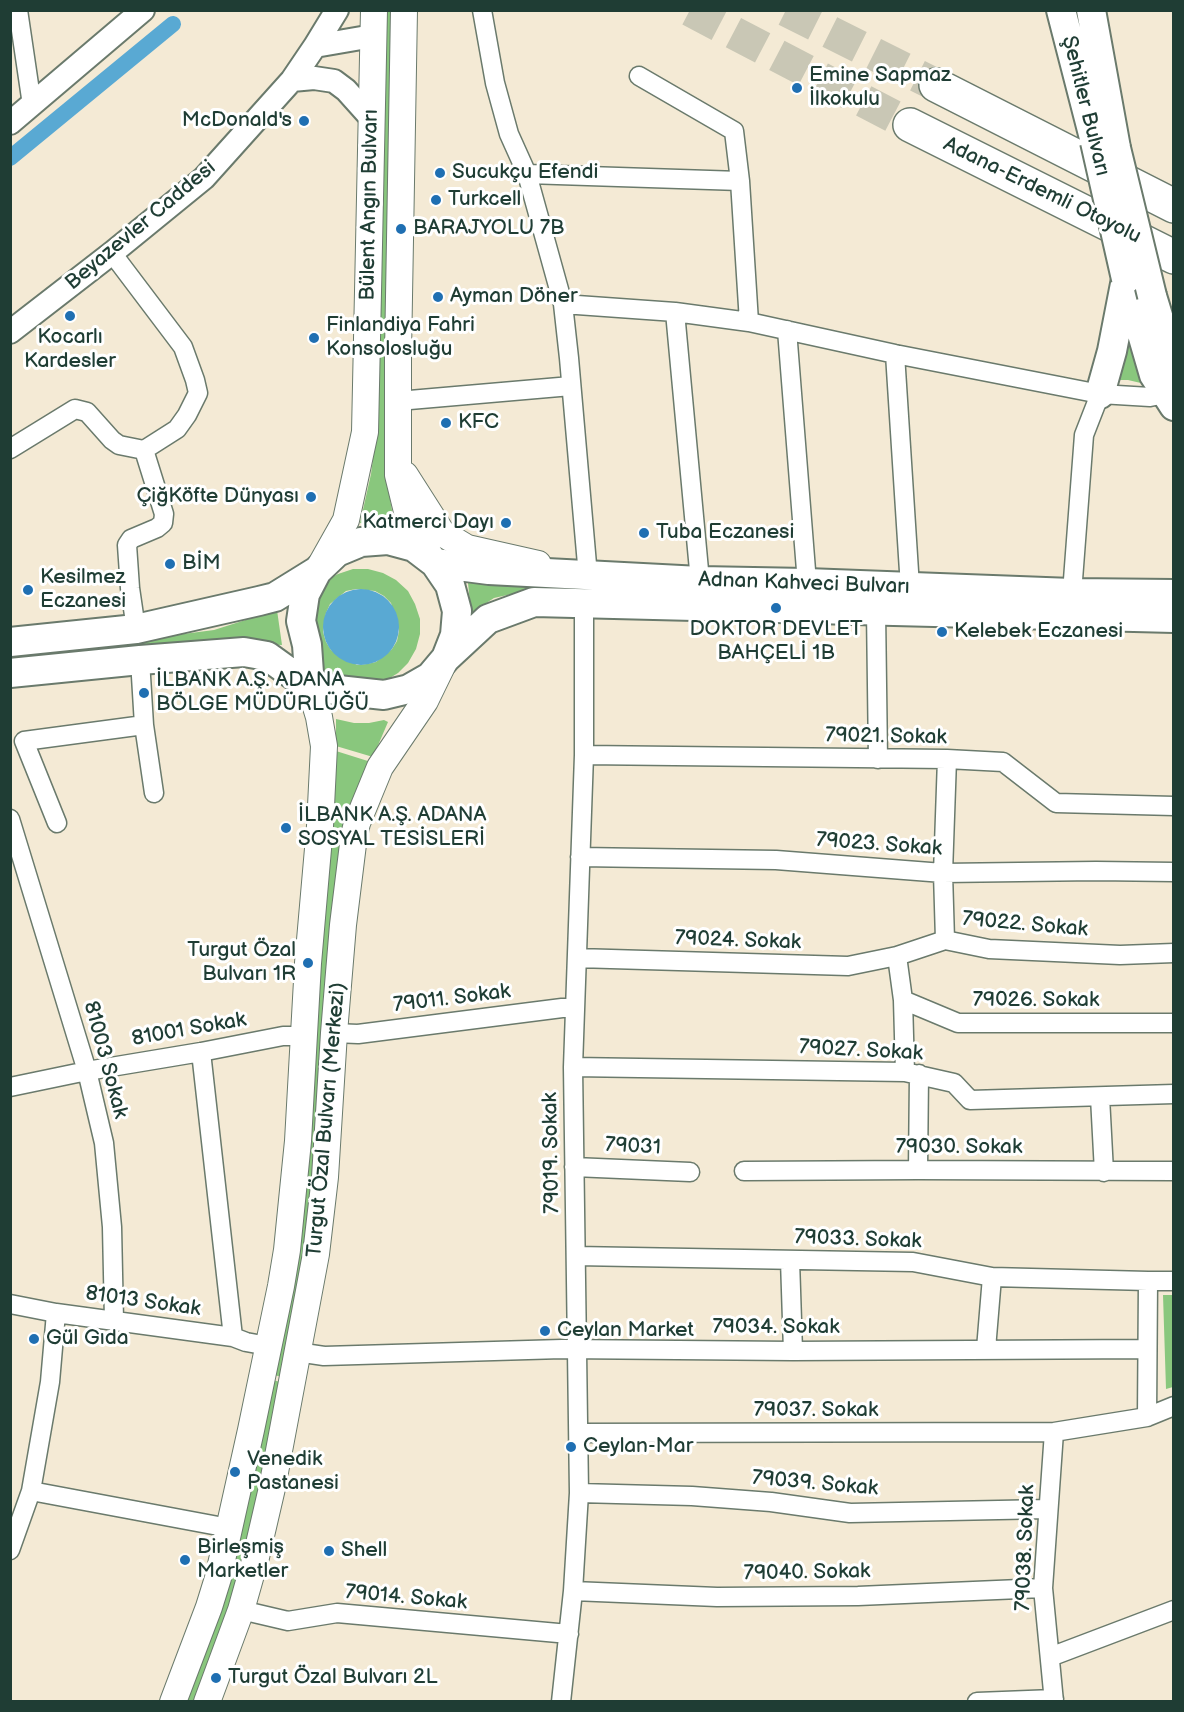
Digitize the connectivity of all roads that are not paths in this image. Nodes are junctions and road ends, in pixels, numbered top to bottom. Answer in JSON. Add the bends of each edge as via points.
{"nodes":[{"id":1,"x":18,"y":10,"type":"edge"},
{"id":2,"x":337,"y":10,"type":"edge"},
{"id":3,"x":374,"y":10,"type":"edge"},
{"id":4,"x":404,"y":10,"type":"edge"},
{"id":5,"x":482,"y":10,"type":"edge"},
{"id":6,"x":1061,"y":10,"type":"edge"},
{"id":7,"x":1091,"y":10,"type":"edge"},
{"id":8,"x":133,"y":15,"type":"edge"},
{"id":9,"x":373,"y":36,"type":"junction"},
{"id":10,"x":315,"y":46,"type":"junction"},
{"id":11,"x":639,"y":76,"type":"dead end"},
{"id":12,"x":292,"y":80,"type":"junction"},
{"id":13,"x":936,"y":84,"type":"tunnel mouth"},
{"id":14,"x":32,"y":105,"type":"junction"},
{"id":15,"x":372,"y":119,"type":"junction"},
{"id":16,"x":10,"y":123,"type":"edge"},
{"id":17,"x":910,"y":125,"type":"tunnel mouth"},
{"id":18,"x":1105,"y":145,"type":"junction"},
{"id":19,"x":527,"y":174,"type":"junction"},
{"id":20,"x":740,"y":181,"type":"junction"},
{"id":21,"x":1173,"y":207,"type":"edge"},
{"id":22,"x":112,"y":253,"type":"junction"},
{"id":23,"x":1173,"y":257,"type":"edge"},
{"id":24,"x":1126,"y":279,"type":"junction"},
{"id":25,"x":563,"y":304,"type":"junction"},
{"id":26,"x":675,"y":312,"type":"junction"},
{"id":27,"x":750,"y":322,"type":"junction"},
{"id":28,"x":787,"y":330,"type":"junction"},
{"id":29,"x":10,"y":332,"type":"edge"},
{"id":30,"x":895,"y":354,"type":"junction"},
{"id":31,"x":571,"y":386,"type":"junction"},
{"id":32,"x":1171,"y":389,"type":"edge"},
{"id":33,"x":1100,"y":394,"type":"junction"},
{"id":34,"x":398,"y":402,"type":"junction"},
{"id":35,"x":10,"y":449,"type":"edge"},
{"id":36,"x":144,"y":450,"type":"junction"},
{"id":37,"x":398,"y":462,"type":"junction"},
{"id":38,"x":435,"y":563,"type":"junction"},
{"id":39,"x":317,"y":571,"type":"junction"},
{"id":40,"x":700,"y":581,"type":"junction"},
{"id":41,"x":807,"y":583,"type":"junction"},
{"id":42,"x":910,"y":587,"type":"junction"},
{"id":43,"x":586,"y":589,"type":"junction"},
{"id":44,"x":1072,"y":593,"type":"junction"},
{"id":45,"x":1173,"y":594,"type":"edge"},
{"id":46,"x":876,"y":611,"type":"junction"},
{"id":47,"x":1142,"y":618,"type":"junction"},
{"id":48,"x":1173,"y":618,"type":"edge"},
{"id":49,"x":136,"y":628,"type":"junction"},
{"id":50,"x":1173,"y":630,"type":"edge"},
{"id":51,"x":10,"y":642,"type":"edge"},
{"id":52,"x":446,"y":658,"type":"junction"},
{"id":53,"x":140,"y":660,"type":"junction"},
{"id":54,"x":10,"y":673,"type":"edge"},
{"id":55,"x":310,"y":687,"type":"junction"},
{"id":56,"x":144,"y":725,"type":"junction"},
{"id":57,"x":584,"y":755,"type":"junction"},
{"id":58,"x":878,"y":759,"type":"junction"},
{"id":59,"x":947,"y":759,"type":"junction"},
{"id":60,"x":154,"y":793,"type":"dead end"},
{"id":61,"x":1173,"y":806,"type":"edge"},
{"id":62,"x":10,"y":819,"type":"edge"},
{"id":63,"x":57,"y":823,"type":"dead end"},
{"id":64,"x":15,"y":849,"type":"edge"},
{"id":65,"x":580,"y":857,"type":"junction"},
{"id":66,"x":1173,"y":872,"type":"edge"},
{"id":67,"x":943,"y":873,"type":"junction"},
{"id":68,"x":945,"y":940,"type":"junction"},
{"id":69,"x":1173,"y":953,"type":"edge"},
{"id":70,"x":897,"y":956,"type":"junction"},
{"id":71,"x":577,"y":958,"type":"junction"},
{"id":72,"x":903,"y":1000,"type":"junction"},
{"id":73,"x":574,"y":1008,"type":"junction"},
{"id":74,"x":1173,"y":1023,"type":"edge"},
{"id":75,"x":334,"y":1033,"type":"junction"},
{"id":76,"x":304,"y":1036,"type":"junction"},
{"id":77,"x":201,"y":1052,"type":"junction"},
{"id":78,"x":573,"y":1067,"type":"junction"},
{"id":79,"x":87,"y":1071,"type":"junction"},
{"id":80,"x":912,"y":1073,"type":"junction"},
{"id":81,"x":10,"y":1087,"type":"edge"},
{"id":82,"x":1173,"y":1094,"type":"edge"},
{"id":83,"x":1100,"y":1097,"type":"junction"},
{"id":84,"x":574,"y":1167,"type":"junction"},
{"id":85,"x":918,"y":1170,"type":"junction"},
{"id":86,"x":744,"y":1171,"type":"dead end"},
{"id":87,"x":1173,"y":1171,"type":"edge"},
{"id":88,"x":690,"y":1172,"type":"dead end"},
{"id":89,"x":1104,"y":1172,"type":"junction"},
{"id":90,"x":576,"y":1256,"type":"junction"},
{"id":91,"x":790,"y":1260,"type":"junction"},
{"id":92,"x":992,"y":1277,"type":"junction"},
{"id":93,"x":1148,"y":1281,"type":"junction"},
{"id":94,"x":1173,"y":1281,"type":"edge"},
{"id":95,"x":10,"y":1304,"type":"edge"},
{"id":96,"x":56,"y":1313,"type":"junction"},
{"id":97,"x":114,"y":1320,"type":"junction"},
{"id":98,"x":233,"y":1337,"type":"junction"},
{"id":99,"x":268,"y":1346,"type":"junction"},
{"id":100,"x":986,"y":1349,"type":"junction"},
{"id":101,"x":1147,"y":1349,"type":"junction"},
{"id":102,"x":578,"y":1350,"type":"junction"},
{"id":103,"x":793,"y":1351,"type":"junction"},
{"id":104,"x":297,"y":1352,"type":"junction"},
{"id":105,"x":1173,"y":1406,"type":"edge"},
{"id":106,"x":1147,"y":1416,"type":"junction"},
{"id":107,"x":1054,"y":1432,"type":"junction"},
{"id":108,"x":579,"y":1433,"type":"junction"},
{"id":109,"x":31,"y":1491,"type":"junction"},
{"id":110,"x":579,"y":1493,"type":"junction"},
{"id":111,"x":1048,"y":1509,"type":"junction"},
{"id":112,"x":230,"y":1528,"type":"junction"},
{"id":113,"x":10,"y":1550,"type":"edge"},
{"id":114,"x":1042,"y":1588,"type":"junction"},
{"id":115,"x":573,"y":1591,"type":"junction"},
{"id":116,"x":241,"y":1610,"type":"junction"},
{"id":117,"x":1173,"y":1610,"type":"edge"},
{"id":118,"x":568,"y":1634,"type":"junction"},
{"id":119,"x":1050,"y":1657,"type":"junction"},
{"id":120,"x":1054,"y":1700,"type":"edge"},
{"id":121,"x":172,"y":1701,"type":"edge"},
{"id":122,"x":207,"y":1701,"type":"edge"},
{"id":123,"x":561,"y":1701,"type":"edge"},
{"id":124,"x":977,"y":1701,"type":"edge"}],
"edges":[{"from":1,"to":14,"type":"street"},
{"from":2,"to":10,"type":"street","name":"Beyazevler Caddesi"},
{"from":3,"to":9,"type":"main road","name":"Bülent Angın Bulvarı"},
{"from":4,"to":34,"type":"main road","name":"Bülent Angın Bulvarı"},
{"from":5,"to":19,"type":"street","name":"79019. Sokak","via":[[495,83],[509,134]]},
{"from":6,"to":18,"type":"main road","name":"Şehitler Bulvarı"},
{"from":7,"to":18,"type":"main road","name":"Şehitler Bulvarı"},
{"from":8,"to":14,"type":"street"},
{"from":9,"to":10,"type":"street"},
{"from":9,"to":15,"type":"main road","name":"Bülent Angın Bulvarı"},
{"from":10,"to":12,"type":"street","name":"Beyazevler Caddesi"},
{"from":11,"to":20,"type":"street","via":[[734,131]]},
{"from":12,"to":15,"type":"street","via":[[334,81]]},
{"from":12,"to":22,"type":"street","name":"Beyazevler Caddesi","via":[[204,178]]},
{"from":13,"to":21,"type":"highway","name":"Adana-Erdemli Otoyolu"},
{"from":14,"to":16,"type":"street"},
{"from":15,"to":39,"type":"main road","name":"Bülent Angın Bulvarı","via":[[365,432],[346,520]]},
{"from":17,"to":23,"type":"highway","name":"Adana-Erdemli Otoyolu"},
{"from":18,"to":24,"type":"main road","name":"Şehitler Bulvarı","bridge":true},
{"from":18,"to":32,"type":"main road","name":"Şehitler Bulvarı","bridge":true,"via":[[1152,296]]},
{"from":19,"to":20,"type":"street"},
{"from":19,"to":25,"type":"street","name":"79019. Sokak"},
{"from":20,"to":27,"type":"street"},
{"from":22,"to":29,"type":"street","name":"Beyazevler Caddesi"},
{"from":22,"to":36,"type":"street","via":[[183,347],[198,393],[177,429]]},
{"from":24,"to":32,"type":"main road","name":"Şehitler Bulvarı","via":[[1154,375]]},
{"from":24,"to":33,"type":"main road"},
{"from":25,"to":26,"type":"street"},
{"from":25,"to":31,"type":"street","name":"79019. Sokak"},
{"from":26,"to":27,"type":"street"},
{"from":26,"to":40,"type":"street"},
{"from":27,"to":28,"type":"street"},
{"from":28,"to":30,"type":"street"},
{"from":28,"to":41,"type":"street"},
{"from":30,"to":33,"type":"street"},
{"from":30,"to":42,"type":"street"},
{"from":31,"to":34,"type":"street"},
{"from":31,"to":43,"type":"street","name":"79019. Sokak"},
{"from":32,"to":33,"type":"street","via":[[1150,397]]},
{"from":33,"to":44,"type":"street","via":[[1084,435]]},
{"from":34,"to":37,"type":"main road","name":"Bülent Angın Bulvarı"},
{"from":35,"to":36,"type":"street","via":[[75,409],[87,412],[119,445]]},
{"from":36,"to":49,"type":"street","via":[[164,514],[163,523],[131,539],[127,545]]},
{"from":37,"to":38,"type":"main road","name":"Bülent Angın Bulvarı","via":[[411,528]]},
{"from":37,"to":43,"type":"main road","via":[[442,533],[467,548]]},
{"from":38,"to":39,"type":"main road","via":[[414,547],[388,540],[370,541],[337,552]]},
{"from":38,"to":43,"type":"main road","name":"Adnan Kahveci Bulvarı"},
{"from":38,"to":52,"type":"main road","via":[[450,585],[457,611],[455,635]]},
{"from":39,"to":49,"type":"main road","via":[[275,597]]},
{"from":39,"to":55,"type":"main road","via":[[305,594],[302,621]]},
{"from":40,"to":41,"type":"main road","name":"Adnan Kahveci Bulvarı"},
{"from":40,"to":43,"type":"main road","name":"Adnan Kahveci Bulvarı"},
{"from":41,"to":42,"type":"main road","name":"Adnan Kahveci Bulvarı"},
{"from":42,"to":44,"type":"main road","name":"Adnan Kahveci Bulvarı"},
{"from":43,"to":46,"type":"main road","name":"Adnan Kahveci Bulvarı"},
{"from":43,"to":52,"type":"main road","name":"Adnan Kahveci Bulvarı","via":[[488,619]]},
{"from":43,"to":57,"type":"street","name":"79019. Sokak"},
{"from":44,"to":45,"type":"main road","name":"Adnan Kahveci Bulvarı"},
{"from":46,"to":47,"type":"main road","name":"Adnan Kahveci Bulvarı"},
{"from":46,"to":58,"type":"street"},
{"from":47,"to":48,"type":"main road"},
{"from":47,"to":50,"type":"main road"},
{"from":49,"to":51,"type":"main road"},
{"from":52,"to":55,"type":"main road","via":[[430,676],[409,689],[384,695]]},
{"from":52,"to":75,"type":"main road","name":"Turgut Özal Bulvarı (Merkezi)","via":[[425,701],[380,767],[357,823]]},
{"from":53,"to":54,"type":"main road"},
{"from":53,"to":55,"type":"main road","via":[[244,652],[267,656]]},
{"from":53,"to":56,"type":"street"},
{"from":55,"to":76,"type":"main road","name":"Turgut Özal Bulvarı (Merkezi)","via":[[324,746]]},
{"from":56,"to":60,"type":"street"},
{"from":56,"to":63,"type":"street","via":[[24,741]]},
{"from":57,"to":58,"type":"street","name":"79021. Sokak"},
{"from":57,"to":65,"type":"street","name":"79019. Sokak"},
{"from":58,"to":59,"type":"street","name":"79021. Sokak"},
{"from":59,"to":61,"type":"street","name":"79021. Sokak","via":[[1003,762],[1056,803]]},
{"from":59,"to":67,"type":"street","name":"79022. Sokak"},
{"from":62,"to":64,"type":"street","name":"81003 Sokak"},
{"from":64,"to":79,"type":"street","name":"81003 Sokak"},
{"from":65,"to":67,"type":"street","name":"79023. Sokak","via":[[776,860]]},
{"from":65,"to":71,"type":"street","name":"79019. Sokak"},
{"from":66,"to":67,"type":"street","name":"79023. Sokak"},
{"from":67,"to":68,"type":"street","name":"79022. Sokak"},
{"from":68,"to":69,"type":"street","name":"79022. Sokak","via":[[989,949],[1120,955]]},
{"from":68,"to":70,"type":"street","name":"79024. Sokak"},
{"from":70,"to":71,"type":"street","name":"79024. Sokak","via":[[848,966]]},
{"from":70,"to":72,"type":"street"},
{"from":71,"to":73,"type":"street","name":"79019. Sokak"},
{"from":72,"to":74,"type":"street","name":"79026. Sokak","via":[[958,1023]]},
{"from":72,"to":80,"type":"street"},
{"from":73,"to":75,"type":"street","name":"79011. Sokak","via":[[358,1034]]},
{"from":73,"to":78,"type":"street","name":"79019. Sokak"},
{"from":75,"to":104,"type":"main road","name":"Turgut Özal Bulvarı (Merkezi)","via":[[321,1214]]},
{"from":76,"to":77,"type":"street","name":"81001 Sokak","via":[[283,1036]]},
{"from":76,"to":99,"type":"main road","name":"Turgut Özal Bulvarı (Merkezi)","via":[[295,1185]]},
{"from":77,"to":79,"type":"street","name":"81001 Sokak"},
{"from":77,"to":98,"type":"street"},
{"from":78,"to":80,"type":"street","name":"79027. Sokak"},
{"from":78,"to":84,"type":"street","name":"79019. Sokak"},
{"from":79,"to":81,"type":"street","name":"81001 Sokak"},
{"from":79,"to":97,"type":"street","name":"81003 Sokak","via":[[104,1143],[112,1227]]},
{"from":80,"to":83,"type":"street","name":"79027. Sokak","via":[[954,1083],[970,1100]]},
{"from":80,"to":85,"type":"street"},
{"from":82,"to":83,"type":"street","name":"79027. Sokak"},
{"from":83,"to":89,"type":"street"},
{"from":84,"to":88,"type":"street","name":"79031"},
{"from":84,"to":90,"type":"street","name":"79019. Sokak"},
{"from":85,"to":86,"type":"street","name":"79030. Sokak"},
{"from":85,"to":89,"type":"street","name":"79030. Sokak"},
{"from":87,"to":89,"type":"street","name":"79030. Sokak"},
{"from":90,"to":91,"type":"street","name":"79033. Sokak"},
{"from":90,"to":102,"type":"street","name":"79019. Sokak"},
{"from":91,"to":92,"type":"street","name":"79033. Sokak","via":[[914,1262]]},
{"from":91,"to":103,"type":"street"},
{"from":92,"to":93,"type":"street","name":"79033. Sokak"},
{"from":92,"to":100,"type":"street"},
{"from":93,"to":94,"type":"street","name":"79033. Sokak"},
{"from":93,"to":101,"type":"street"},
{"from":95,"to":96,"type":"street","name":"81013 Sokak"},
{"from":96,"to":97,"type":"street","name":"81013 Sokak"},
{"from":96,"to":109,"type":"street","via":[[50,1382]]},
{"from":97,"to":98,"type":"street","name":"81013 Sokak"},
{"from":98,"to":99,"type":"street","name":"81013 Sokak"},
{"from":99,"to":112,"type":"main road","name":"Turgut Özal Bulvarı (Merkezi)"},
{"from":100,"to":101,"type":"street","name":"79034. Sokak"},
{"from":100,"to":103,"type":"street","name":"79034. Sokak"},
{"from":101,"to":106,"type":"street"},
{"from":102,"to":103,"type":"street","name":"79034. Sokak"},
{"from":102,"to":104,"type":"street","name":"79034. Sokak","via":[[324,1356]]},
{"from":102,"to":108,"type":"street","name":"79019. Sokak"},
{"from":104,"to":116,"type":"main road","name":"Turgut Özal Bulvarı (Merkezi)","via":[[272,1488]]},
{"from":105,"to":106,"type":"street","name":"79037. Sokak"},
{"from":106,"to":107,"type":"street","name":"79037. Sokak"},
{"from":107,"to":108,"type":"street","name":"79037. Sokak"},
{"from":107,"to":111,"type":"street","name":"79038. Sokak"},
{"from":108,"to":110,"type":"street","name":"79019. Sokak"},
{"from":109,"to":112,"type":"street"},
{"from":109,"to":113,"type":"street"},
{"from":110,"to":111,"type":"street","name":"79039. Sokak","via":[[692,1496],[850,1513]]},
{"from":110,"to":115,"type":"street","name":"79019. Sokak"},
{"from":111,"to":114,"type":"street","name":"79038. Sokak"},
{"from":112,"to":121,"type":"main road","name":"Turgut Özal Bulvarı (Merkezi)","via":[[209,1607]]},
{"from":114,"to":115,"type":"street","name":"79040. Sokak","via":[[740,1597]]},
{"from":114,"to":119,"type":"street","name":"79038. Sokak"},
{"from":115,"to":118,"type":"street","name":"79019. Sokak"},
{"from":116,"to":118,"type":"street","name":"79014. Sokak","via":[[288,1621],[337,1613]]},
{"from":116,"to":122,"type":"main road","name":"Turgut Özal Bulvarı (Merkezi)"},
{"from":117,"to":119,"type":"street"},
{"from":118,"to":123,"type":"street","name":"79019. Sokak"},
{"from":119,"to":120,"type":"street","name":"79038. Sokak"},
{"from":120,"to":124,"type":"street"}]}
